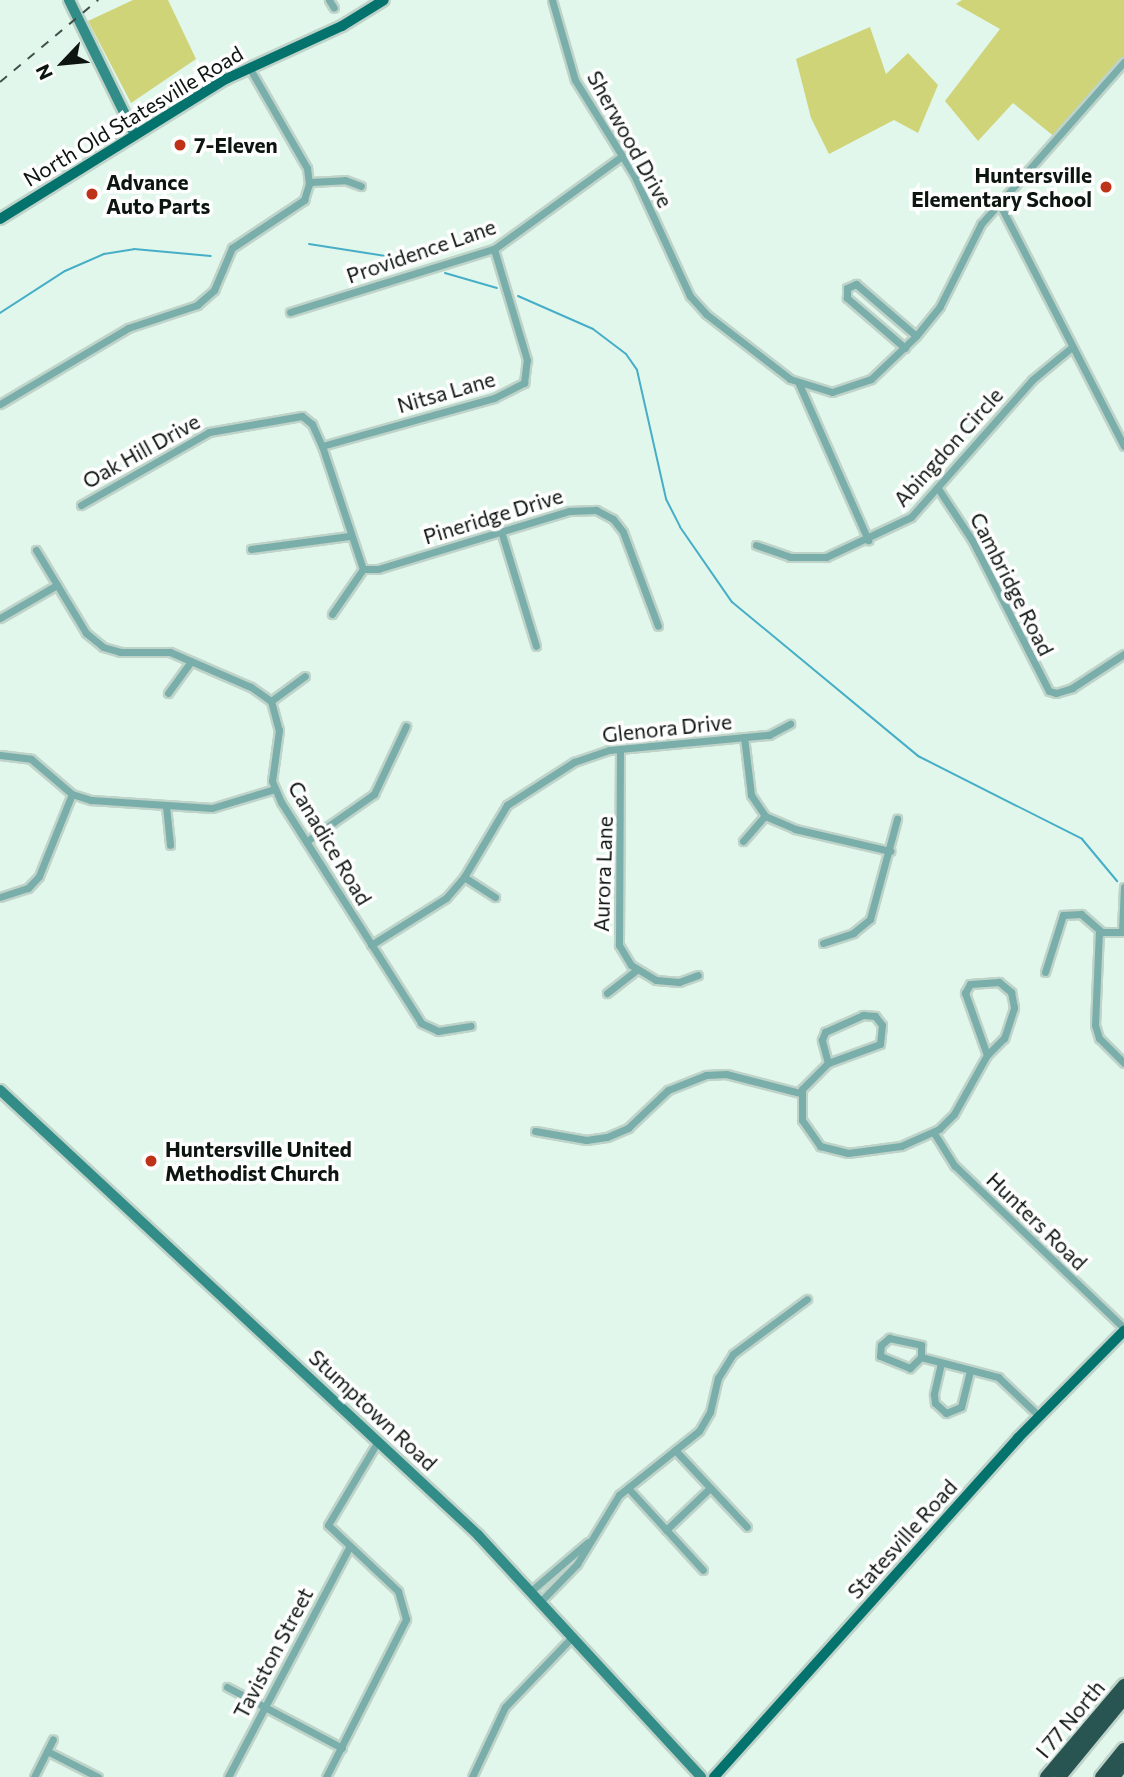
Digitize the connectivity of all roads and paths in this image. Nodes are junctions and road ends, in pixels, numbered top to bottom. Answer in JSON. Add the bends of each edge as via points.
{"nodes":[{"id":1,"x":69,"y":0,"type":"edge"},
{"id":2,"x":329,"y":0,"type":"edge"},
{"id":3,"x":366,"y":0,"type":"edge"},
{"id":4,"x":386,"y":0,"type":"edge"},
{"id":5,"x":552,"y":0,"type":"edge"},
{"id":6,"x":334,"y":8,"type":"dead end"},
{"id":7,"x":362,"y":12,"type":"junction"},
{"id":8,"x":1124,"y":62,"type":"edge"},
{"id":9,"x":248,"y":67,"type":"junction"},
{"id":10,"x":135,"y":135,"type":"junction"},
{"id":11,"x":622,"y":156,"type":"junction"},
{"id":12,"x":310,"y":181,"type":"junction"},
{"id":13,"x":361,"y":186,"type":"dead end"},
{"id":14,"x":999,"y":203,"type":"junction"},
{"id":15,"x":0,"y":219,"type":"edge"},
{"id":16,"x":494,"y":249,"type":"junction"},
{"id":17,"x":290,"y":312,"type":"dead end"},
{"id":18,"x":916,"y":335,"type":"junction"},
{"id":19,"x":1072,"y":346,"type":"junction"},
{"id":20,"x":905,"y":348,"type":"junction"},
{"id":21,"x":799,"y":384,"type":"junction"},
{"id":22,"x":0,"y":404,"type":"edge"},
{"id":23,"x":322,"y":446,"type":"junction"},
{"id":24,"x":1124,"y":446,"type":"edge"},
{"id":25,"x":939,"y":490,"type":"junction"},
{"id":26,"x":81,"y":505,"type":"dead end"},
{"id":27,"x":501,"y":531,"type":"junction"},
{"id":28,"x":349,"y":536,"type":"junction"},
{"id":29,"x":868,"y":540,"type":"junction"},
{"id":30,"x":756,"y":545,"type":"dead end"},
{"id":31,"x":251,"y":549,"type":"dead end"},
{"id":32,"x":36,"y":550,"type":"dead end"},
{"id":33,"x":363,"y":569,"type":"junction"},
{"id":34,"x":57,"y":584,"type":"junction"},
{"id":35,"x":332,"y":614,"type":"dead end"},
{"id":36,"x":0,"y":618,"type":"edge"},
{"id":37,"x":658,"y":626,"type":"dead end"},
{"id":38,"x":536,"y":646,"type":"dead end"},
{"id":39,"x":1124,"y":654,"type":"edge"},
{"id":40,"x":191,"y":661,"type":"junction"},
{"id":41,"x":305,"y":676,"type":"dead end"},
{"id":42,"x":169,"y":693,"type":"dead end"},
{"id":43,"x":271,"y":701,"type":"junction"},
{"id":44,"x":790,"y":724,"type":"dead end"},
{"id":45,"x":406,"y":726,"type":"dead end"},
{"id":46,"x":744,"y":737,"type":"junction"},
{"id":47,"x":620,"y":749,"type":"junction"},
{"id":48,"x":0,"y":755,"type":"edge"},
{"id":49,"x":275,"y":789,"type":"junction"},
{"id":50,"x":72,"y":794,"type":"junction"},
{"id":51,"x":166,"y":806,"type":"junction"},
{"id":52,"x":765,"y":816,"type":"junction"},
{"id":53,"x":897,"y":819,"type":"dead end"},
{"id":54,"x":307,"y":841,"type":"junction"},
{"id":55,"x":743,"y":841,"type":"dead end"},
{"id":56,"x":170,"y":845,"type":"dead end"},
{"id":57,"x":890,"y":851,"type":"junction"},
{"id":58,"x":464,"y":877,"type":"junction"},
{"id":59,"x":1124,"y":887,"type":"edge"},
{"id":60,"x":0,"y":897,"type":"edge"},
{"id":61,"x":495,"y":897,"type":"dead end"},
{"id":62,"x":1099,"y":930,"type":"junction"},
{"id":63,"x":1123,"y":932,"type":"edge"},
{"id":64,"x":823,"y":943,"type":"dead end"},
{"id":65,"x":371,"y":945,"type":"junction"},
{"id":66,"x":636,"y":970,"type":"junction"},
{"id":67,"x":1045,"y":972,"type":"dead end"},
{"id":68,"x":698,"y":975,"type":"dead end"},
{"id":69,"x":607,"y":993,"type":"dead end"},
{"id":70,"x":471,"y":1026,"type":"dead end"},
{"id":71,"x":986,"y":1055,"type":"junction"},
{"id":72,"x":828,"y":1063,"type":"junction"},
{"id":73,"x":1124,"y":1063,"type":"edge"},
{"id":74,"x":0,"y":1090,"type":"edge"},
{"id":75,"x":800,"y":1093,"type":"junction"},
{"id":76,"x":535,"y":1131,"type":"dead end"},
{"id":77,"x":934,"y":1133,"type":"junction"},
{"id":78,"x":807,"y":1299,"type":"dead end"},
{"id":79,"x":1124,"y":1329,"type":"edge"},
{"id":80,"x":921,"y":1357,"type":"junction"},
{"id":81,"x":941,"y":1363,"type":"junction"},
{"id":82,"x":970,"y":1370,"type":"junction"},
{"id":83,"x":1039,"y":1416,"type":"junction"},
{"id":84,"x":378,"y":1441,"type":"junction"},
{"id":85,"x":675,"y":1450,"type":"junction"},
{"id":86,"x":628,"y":1488,"type":"junction"},
{"id":87,"x":710,"y":1488,"type":"junction"},
{"id":88,"x":747,"y":1527,"type":"dead end"},
{"id":89,"x":666,"y":1530,"type":"junction"},
{"id":90,"x":588,"y":1542,"type":"junction"},
{"id":91,"x":350,"y":1546,"type":"junction"},
{"id":92,"x":703,"y":1570,"type":"dead end"},
{"id":93,"x":531,"y":1591,"type":"junction"},
{"id":94,"x":541,"y":1601,"type":"junction"},
{"id":95,"x":573,"y":1636,"type":"junction"},
{"id":96,"x":1124,"y":1685,"type":"edge"},
{"id":97,"x":227,"y":1687,"type":"dead end"},
{"id":98,"x":1124,"y":1699,"type":"edge"},
{"id":99,"x":264,"y":1706,"type":"junction"},
{"id":100,"x":53,"y":1739,"type":"dead end"},
{"id":101,"x":342,"y":1748,"type":"junction"},
{"id":102,"x":1124,"y":1749,"type":"edge"},
{"id":103,"x":47,"y":1751,"type":"junction"},
{"id":104,"x":1124,"y":1764,"type":"edge"},
{"id":105,"x":34,"y":1777,"type":"edge"},
{"id":106,"x":98,"y":1777,"type":"edge"},
{"id":107,"x":228,"y":1777,"type":"edge"},
{"id":108,"x":326,"y":1777,"type":"edge"},
{"id":109,"x":472,"y":1777,"type":"edge"},
{"id":110,"x":701,"y":1777,"type":"edge"},
{"id":111,"x":714,"y":1777,"type":"edge"},
{"id":112,"x":1046,"y":1777,"type":"edge"},
{"id":113,"x":1060,"y":1777,"type":"edge"},
{"id":114,"x":1101,"y":1777,"type":"edge"},
{"id":115,"x":1114,"y":1777,"type":"edge"}],
"edges":[{"from":1,"to":10,"type":"street"},
{"from":2,"to":6,"type":"street"},
{"from":3,"to":7,"type":"main road"},
{"from":4,"to":7,"type":"main road","name":"North Old Statesville Road"},
{"from":5,"to":11,"type":"street","name":"Sherwood Drive","via":[[575,80]]},
{"from":7,"to":9,"type":"main road","name":"North Old Statesville Road","via":[[342,26]]},
{"from":8,"to":14,"type":"street","name":"Sherwood Drive"},
{"from":9,"to":10,"type":"main road","name":"North Old Statesville Road"},
{"from":9,"to":12,"type":"street","via":[[304,162]]},
{"from":10,"to":15,"type":"main road","name":"North Old Statesville Road"},
{"from":11,"to":16,"type":"street","name":"Providence Lane"},
{"from":11,"to":21,"type":"street","name":"Sherwood Drive","via":[[690,296],[723,328]]},
{"from":12,"to":13,"type":"street","via":[[345,180]]},
{"from":12,"to":22,"type":"street","via":[[299,205],[230,250],[205,300],[128,328]]},
{"from":14,"to":18,"type":"street","name":"Sherwood Drive","via":[[973,235],[940,306]]},
{"from":14,"to":19,"type":"street"},
{"from":16,"to":17,"type":"street","name":"Providence Lane"},
{"from":16,"to":23,"type":"street","name":"Nitsa Lane","via":[[527,360],[524,383],[494,398]]},
{"from":18,"to":20,"type":"street","name":"Sherwood Drive"},
{"from":18,"to":20,"type":"street","via":[[856,284],[847,288],[847,298]]},
{"from":19,"to":24,"type":"street"},
{"from":19,"to":25,"type":"street","name":"Abingdon Circle","via":[[1032,380]]},
{"from":20,"to":21,"type":"street","name":"Sherwood Drive","via":[[879,373],[852,389],[832,392]]},
{"from":21,"to":29,"type":"street"},
{"from":23,"to":26,"type":"street","name":"Oak Hill Drive","via":[[312,424],[302,416],[230,425],[183,445]]},
{"from":23,"to":28,"type":"street","name":"Oak Hill Drive"},
{"from":25,"to":29,"type":"street","name":"Abingdon Circle","via":[[911,517]]},
{"from":25,"to":39,"type":"street","name":"Cambridge Road","via":[[965,527],[1047,689],[1054,693],[1082,683]]},
{"from":27,"to":33,"type":"street","name":"Pineridge Drive","via":[[378,569]]},
{"from":27,"to":37,"type":"street","name":"Pineridge Drive","via":[[578,509],[609,515],[631,550]]},
{"from":27,"to":38,"type":"street"},
{"from":28,"to":31,"type":"street"},
{"from":28,"to":33,"type":"street","name":"Oak Hill Drive"},
{"from":29,"to":30,"type":"street","name":"Abingdon Circle","via":[[811,559]]},
{"from":32,"to":34,"type":"street"},
{"from":33,"to":35,"type":"street"},
{"from":34,"to":36,"type":"street"},
{"from":34,"to":40,"type":"street","via":[[86,633],[103,647],[126,653],[159,650]]},
{"from":40,"to":42,"type":"street"},
{"from":40,"to":43,"type":"street","via":[[251,687]]},
{"from":41,"to":43,"type":"street"},
{"from":43,"to":49,"type":"street","name":"Canadice Road","via":[[279,722],[271,770]]},
{"from":44,"to":46,"type":"street","name":"Glenora Drive","via":[[780,733]]},
{"from":45,"to":54,"type":"street","via":[[374,794]]},
{"from":46,"to":47,"type":"street","name":"Glenora Drive"},
{"from":46,"to":52,"type":"street","via":[[751,795]]},
{"from":47,"to":58,"type":"street","name":"Glenora Drive","via":[[574,762],[512,801]]},
{"from":47,"to":66,"type":"street","name":"Aurora Lane","via":[[617,933],[622,953]]},
{"from":48,"to":50,"type":"street","via":[[31,759]]},
{"from":49,"to":51,"type":"street","via":[[212,808]]},
{"from":49,"to":54,"type":"street","name":"Canadice Road"},
{"from":50,"to":51,"type":"street","via":[[91,800]]},
{"from":50,"to":60,"type":"street","via":[[39,876],[28,888]]},
{"from":51,"to":56,"type":"street"},
{"from":52,"to":55,"type":"street"},
{"from":52,"to":57,"type":"street","via":[[795,830]]},
{"from":53,"to":57,"type":"street"},
{"from":54,"to":65,"type":"street","name":"Canadice Road"},
{"from":57,"to":64,"type":"street","via":[[870,919],[853,933]]},
{"from":58,"to":61,"type":"street"},
{"from":58,"to":65,"type":"street","name":"Glenora Drive","via":[[446,898]]},
{"from":59,"to":63,"type":"street"},
{"from":62,"to":63,"type":"street"},
{"from":62,"to":67,"type":"street","via":[[1081,914],[1063,915]]},
{"from":62,"to":73,"type":"street","via":[[1095,1025],[1099,1038]]},
{"from":65,"to":70,"type":"street","name":"Canadice Road","via":[[425,1027],[446,1031]]},
{"from":66,"to":68,"type":"street","via":[[675,982]]},
{"from":66,"to":69,"type":"street","via":[[621,987]]},
{"from":71,"to":71,"type":"street","via":[[1004,1038],[1014,1008],[1011,992],[999,982],[970,984],[965,993]]},
{"from":71,"to":77,"type":"street","via":[[954,1114]]},
{"from":72,"to":72,"type":"street","via":[[880,1044],[883,1031],[878,1019],[863,1015],[828,1030],[822,1040]]},
{"from":72,"to":75,"type":"street"},
{"from":74,"to":84,"type":"street","name":"Stumptown Road"},
{"from":75,"to":76,"type":"street","via":[[726,1074],[706,1075],[668,1090],[628,1128],[607,1137],[586,1140]]},
{"from":75,"to":77,"type":"street","via":[[804,1127],[830,1151],[901,1146]]},
{"from":77,"to":79,"type":"street","name":"Hunters Road","via":[[955,1166]]},
{"from":78,"to":85,"type":"street","via":[[733,1354],[718,1378],[707,1419]]},
{"from":79,"to":83,"type":"main road","name":"Statesville Road"},
{"from":80,"to":80,"type":"street","via":[[921,1345],[890,1338],[881,1345],[880,1356],[910,1368]]},
{"from":80,"to":81,"type":"street"},
{"from":81,"to":82,"type":"street"},
{"from":81,"to":82,"type":"street","via":[[935,1403],[946,1413],[961,1407]]},
{"from":82,"to":83,"type":"street","via":[[998,1377]]},
{"from":83,"to":111,"type":"main road","name":"Statesville Road"},
{"from":84,"to":91,"type":"street","via":[[327,1525]]},
{"from":84,"to":93,"type":"street","name":"Stumptown Road"},
{"from":85,"to":86,"type":"street"},
{"from":85,"to":87,"type":"street"},
{"from":86,"to":89,"type":"street"},
{"from":86,"to":90,"type":"street"},
{"from":87,"to":88,"type":"street"},
{"from":87,"to":89,"type":"street"},
{"from":89,"to":92,"type":"street"},
{"from":90,"to":93,"type":"street"},
{"from":90,"to":94,"type":"street","via":[[577,1564]]},
{"from":91,"to":99,"type":"street","name":"Taviston Street"},
{"from":91,"to":101,"type":"street","via":[[398,1591],[406,1619]]},
{"from":93,"to":94,"type":"street","name":"Stumptown Road"},
{"from":94,"to":95,"type":"street","name":"Stumptown Road"},
{"from":95,"to":109,"type":"street","via":[[505,1707]]},
{"from":95,"to":110,"type":"street","name":"Stumptown Road"},
{"from":96,"to":112,"type":"highway","name":"I 77 North"},
{"from":97,"to":99,"type":"street"},
{"from":98,"to":113,"type":"highway"},
{"from":99,"to":101,"type":"street"},
{"from":99,"to":107,"type":"street","name":"Taviston Street"},
{"from":100,"to":103,"type":"street"},
{"from":101,"to":108,"type":"street"},
{"from":102,"to":114,"type":"highway"},
{"from":103,"to":105,"type":"street"},
{"from":103,"to":106,"type":"street"},
{"from":104,"to":115,"type":"highway"}]}
